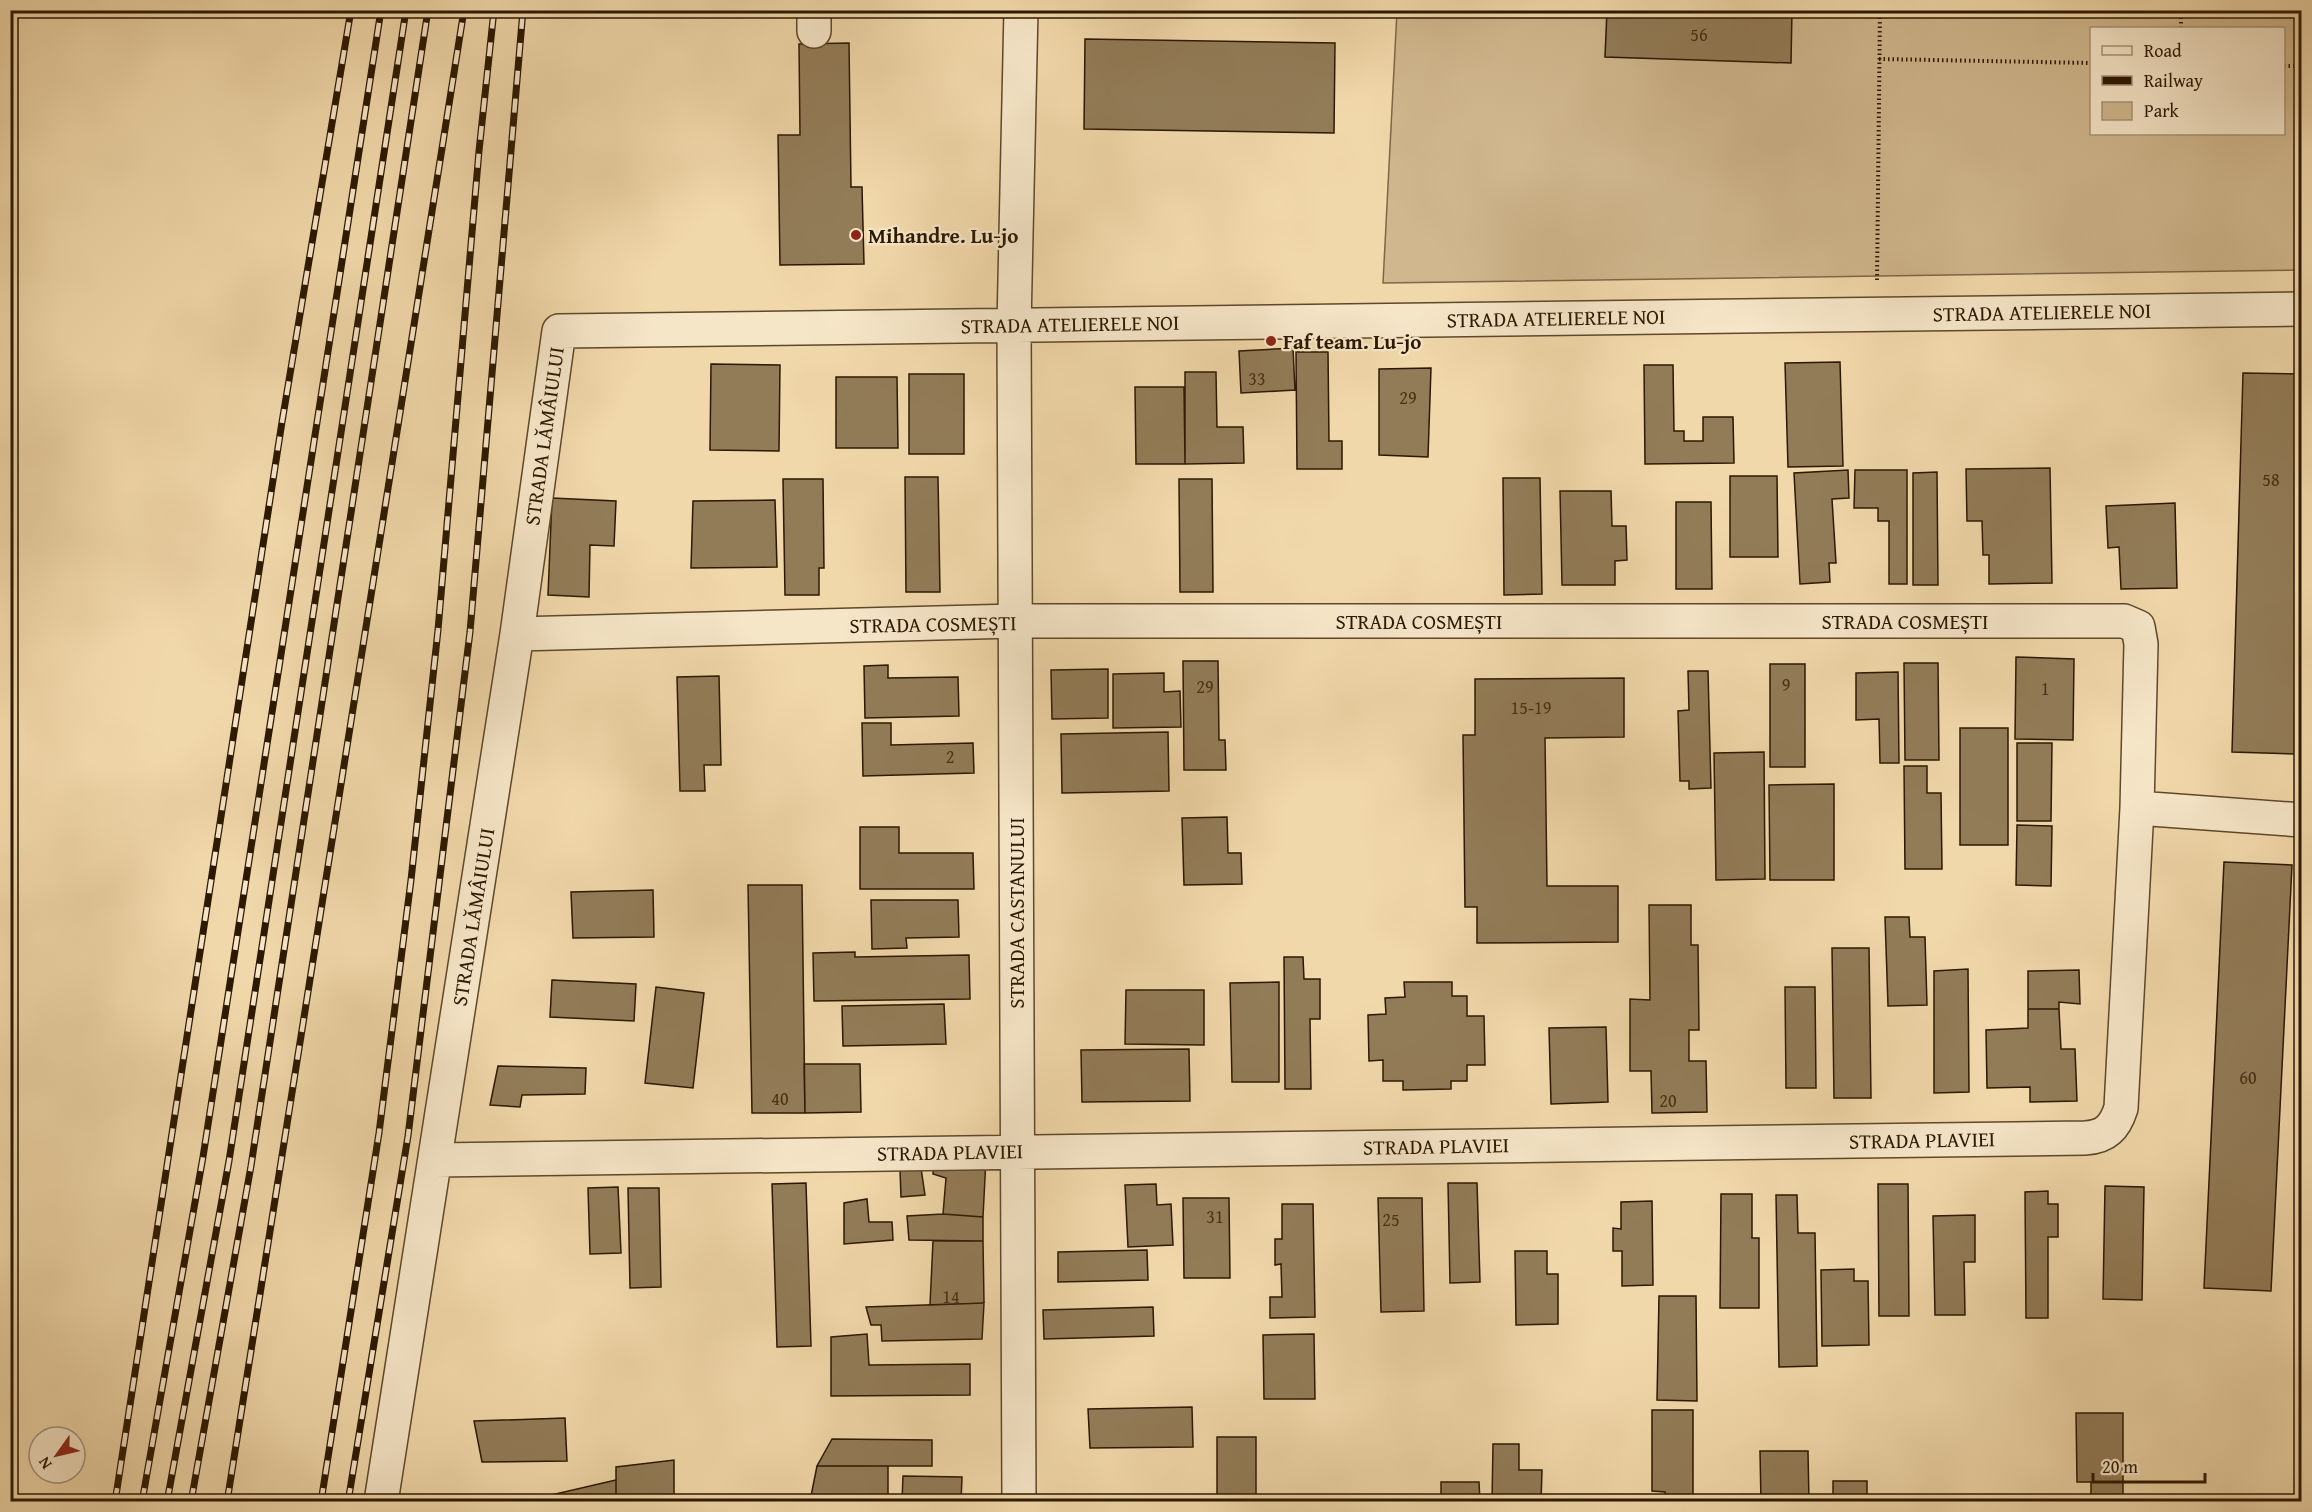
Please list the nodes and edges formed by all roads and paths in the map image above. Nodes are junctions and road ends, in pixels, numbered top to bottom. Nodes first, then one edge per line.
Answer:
1 (1021, 10) edge
2 (1880, 10) edge
3 (2181, 10) edge
4 (2181, 27) edge
5 (1879, 59) junction
6 (2090, 63) edge
7 (2285, 66) edge
8 (2301, 66) edge
9 (2301, 309) edge
10 (1876, 314) junction
11 (1014, 325) junction
12 (559, 331) joint
13 (1015, 621) junction
14 (517, 634) junction
15 (2137, 808) junction
16 (2301, 820) edge
17 (1017, 1151) junction
18 (435, 1160) junction
19 (381, 1502) edge
20 (1018, 1502) edge

1 - 11 street, STRADA CASTANULUI
2 - 5 path
3 - 4 path
5 - 6 path
5 - 10 path
7 - 8 path
9 - 10 street, STRADA ATELIERELE NOI
10 - 11 street, STRADA ATELIERELE NOI
11 - 12 street, STRADA ATELIERELE NOI
11 - 13 street, STRADA CASTANULUI
12 - 14 street, STRADA LĂMÂIULUI
13 - 14 street, STRADA COSMEȘTI
13 - 15 street, STRADA COSMEȘTI
13 - 17 street, STRADA CASTANULUI
14 - 18 street, STRADA LĂMÂIULUI
15 - 16 street
15 - 17 street, STRADA PLAVIEI
17 - 18 street, STRADA PLAVIEI
17 - 20 street, STRADA CASTANULUI
18 - 19 street, STRADA LĂMÂIULUI

